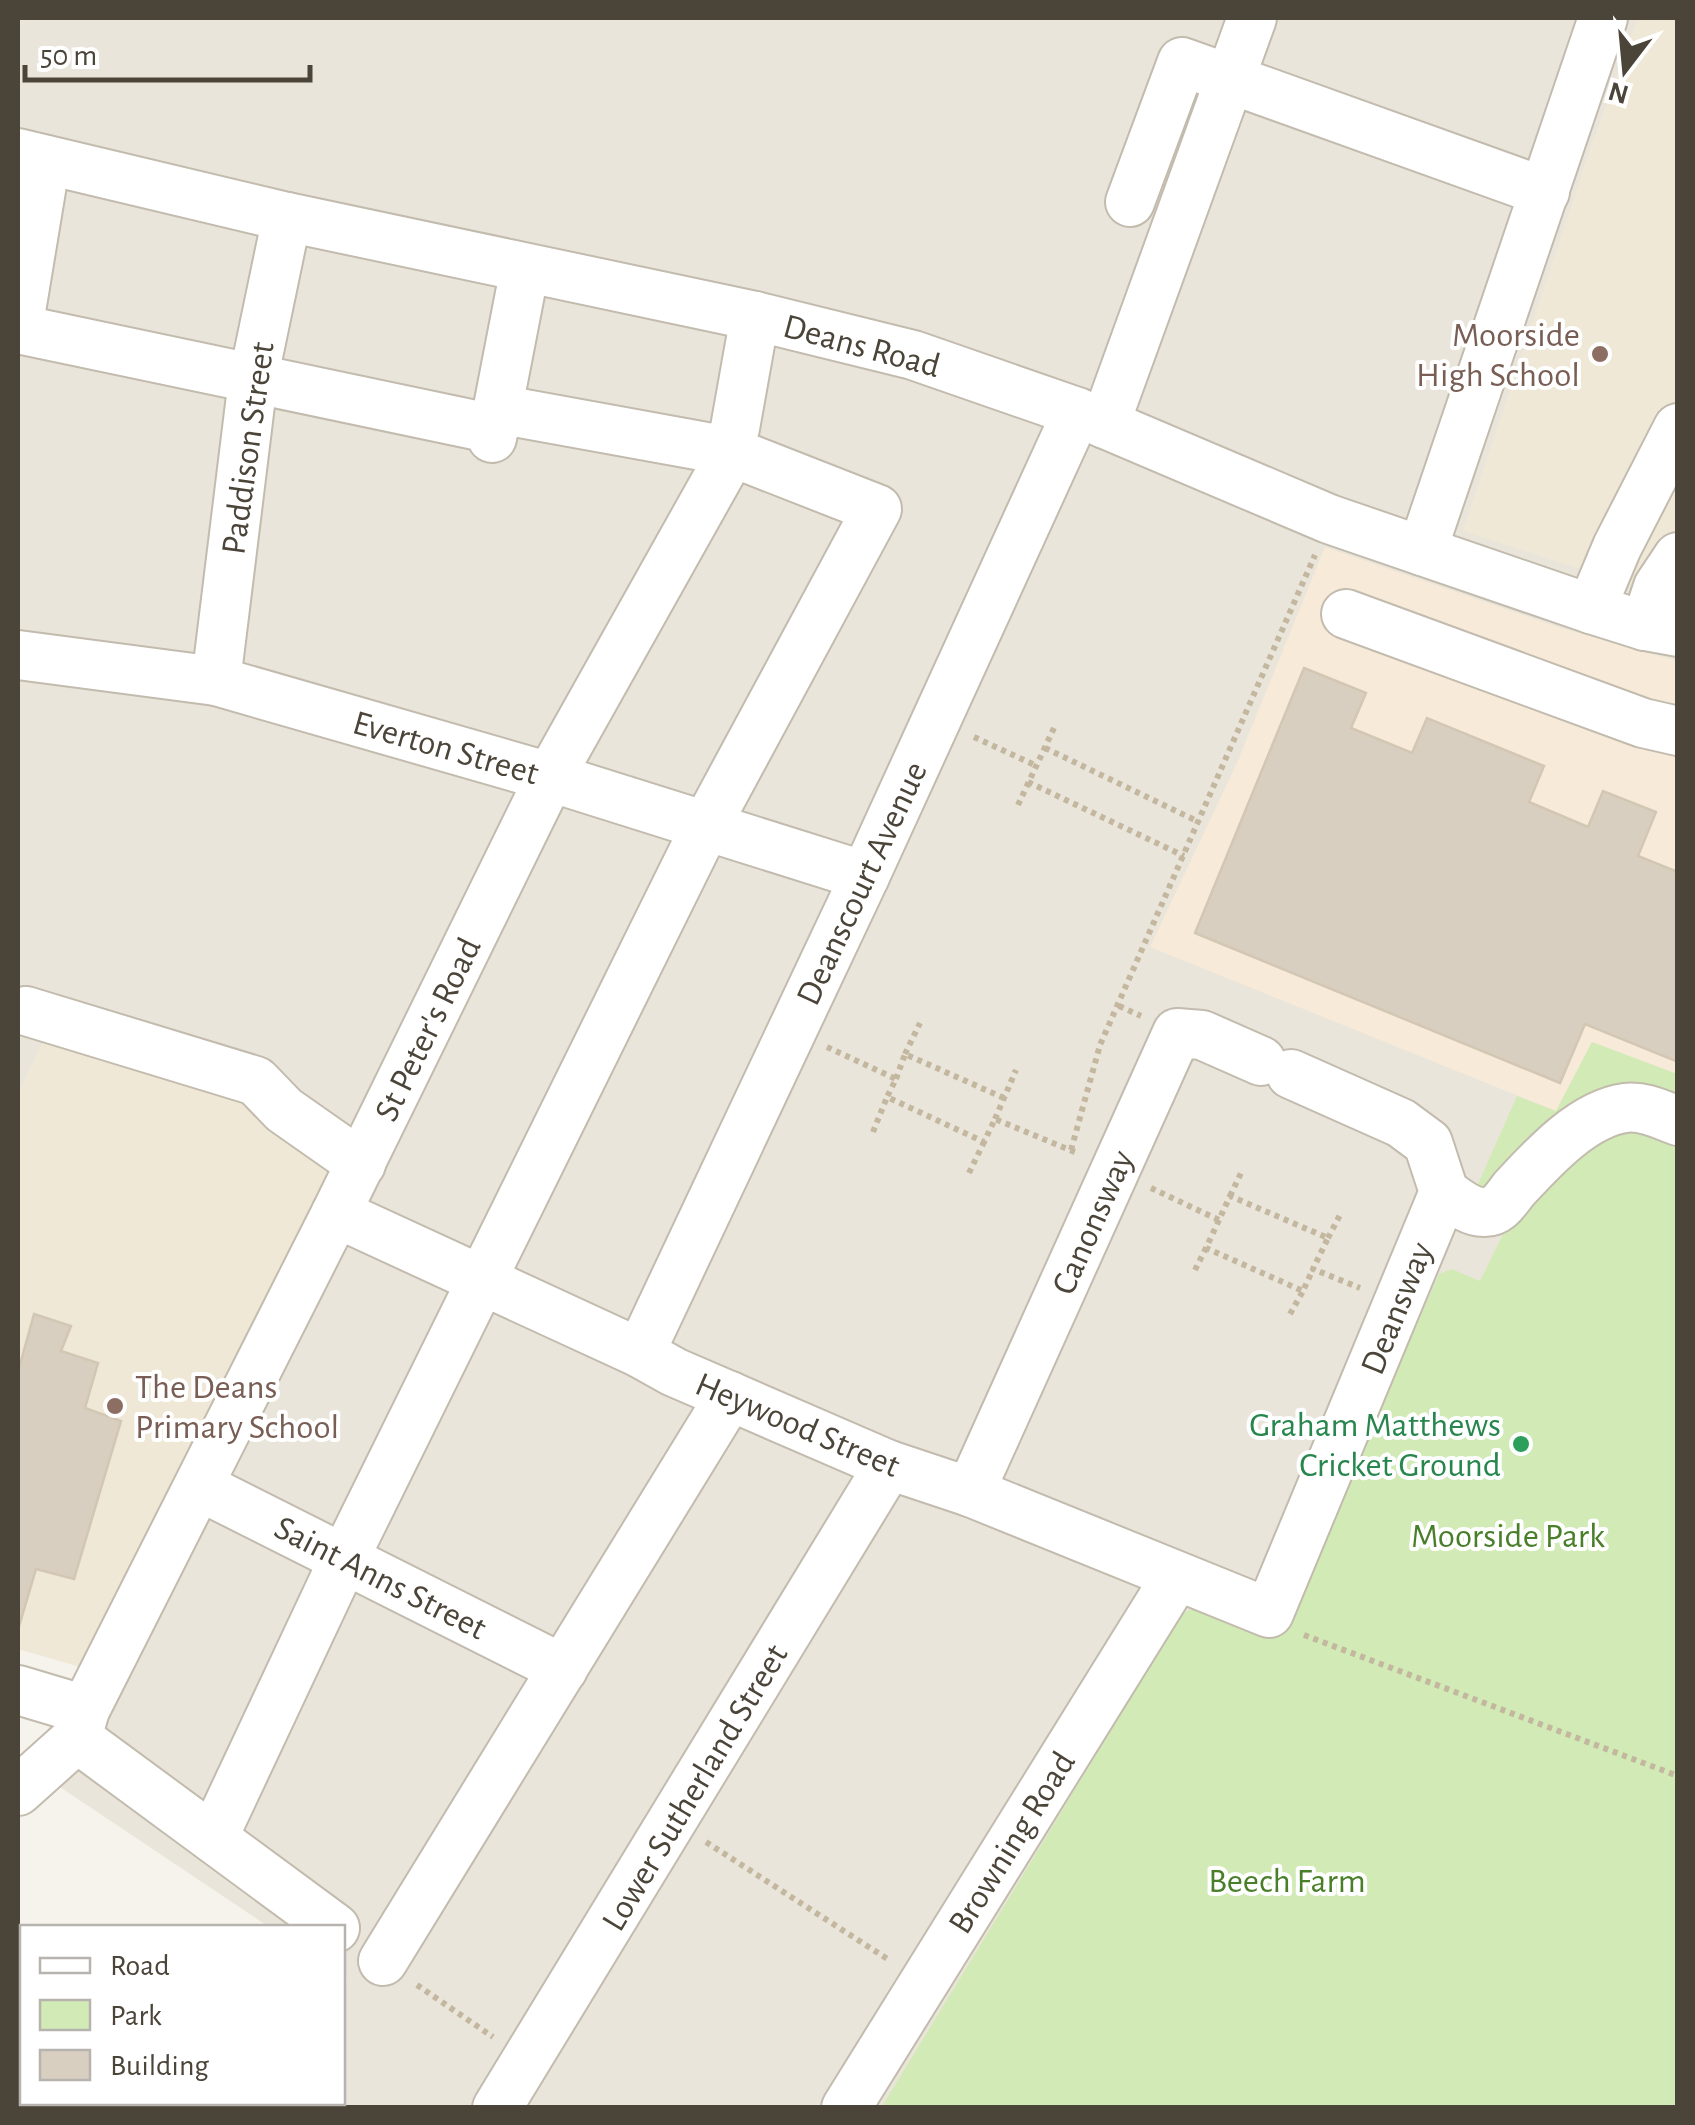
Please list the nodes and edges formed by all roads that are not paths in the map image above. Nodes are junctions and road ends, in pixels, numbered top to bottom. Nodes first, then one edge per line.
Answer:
1 (1252, 18) edge
2 (1604, 18) edge
3 (1230, 79) junction
4 (32, 156) edge
5 (1192, 184) junction
6 (1546, 192) junction
7 (287, 217) junction
8 (526, 268) junction
9 (755, 316) junction
10 (18, 329) edge
11 (253, 380) junction
12 (1091, 418) junction
13 (495, 425) junction
14 (1678, 428) edge
15 (729, 451) junction
16 (1422, 551) junction
17 (1678, 556) edge
18 (1592, 609) junction
19 (1346, 614) dead end
20 (1661, 629) edge
21 (18, 655) edge
22 (216, 682) junction
23 (1678, 730) edge
24 (550, 777) junction
25 (706, 826) junction
26 (865, 876) junction
27 (26, 1011) dead end
28 (1678, 1121) edge
29 (361, 1164) junction
30 (1444, 1192) junction
31 (336, 1213) junction
32 (480, 1279) junction
33 (657, 1362) junction
34 (730, 1396) junction
35 (889, 1465) junction
36 (199, 1486) junction
37 (970, 1492) junction
38 (344, 1559) junction
39 (1176, 1576) junction
40 (1269, 1613) joint
41 (564, 1669) junction
42 (18, 1690) edge
43 (81, 1724) junction
44 (18, 1791) edge
45 (213, 1838) junction
46 (332, 1925) edge
47 (352, 1940) edge
48 (497, 2108) edge
49 (846, 2108) edge

1 - 3 street, Deanscourt Avenue
2 - 6 street
3 - 5 street, Deanscourt Avenue
3 - 5 street
3 - 6 street
4 - 7 street, Deans Road
4 - 10 street
5 - 12 street, Deanscourt Avenue
6 - 16 street
7 - 8 street, Deans Road
7 - 11 street, Paddison Street
8 - 9 street, Deans Road
8 - 13 street
9 - 12 street, Deans Road
9 - 15 street, St Peter's Road
10 - 11 street
11 - 13 street
11 - 22 street, Paddison Street
12 - 16 street, Deans Road
12 - 26 street, Deanscourt Avenue
13 - 15 street
14 - 18 street
15 - 24 street, St Peter's Road
15 - 25 street
16 - 18 street, Deans Road
17 - 20 street
18 - 20 street, Deans Road
19 - 23 street
21 - 22 street, Everton Street
22 - 24 street, Everton Street
24 - 25 street, Everton Street
24 - 29 street, St Peter's Road
25 - 26 street, Everton Street
25 - 32 street
26 - 33 street, Deanscourt Avenue
27 - 29 street
28 - 30 street
29 - 31 street, St Peter's Road
30 - 37 street, Canonsway
30 - 40 street, Deansway
31 - 32 street, Heywood Street
31 - 36 street, St Peter's Road
32 - 33 street, Heywood Street
32 - 38 street
33 - 34 street, Heywood Street
34 - 35 street, Heywood Street
34 - 41 street
35 - 37 street, Heywood Street
35 - 48 street, Lower Sutherland Street
36 - 38 street, Saint Anns Street
36 - 43 street, St Peter's Road
37 - 39 street, Heywood Street
38 - 41 street, Saint Anns Street
38 - 45 street
39 - 40 street, Heywood Street
39 - 49 street, Browning Road
41 - 47 street
42 - 43 street
43 - 44 street
43 - 45 street
45 - 46 street

